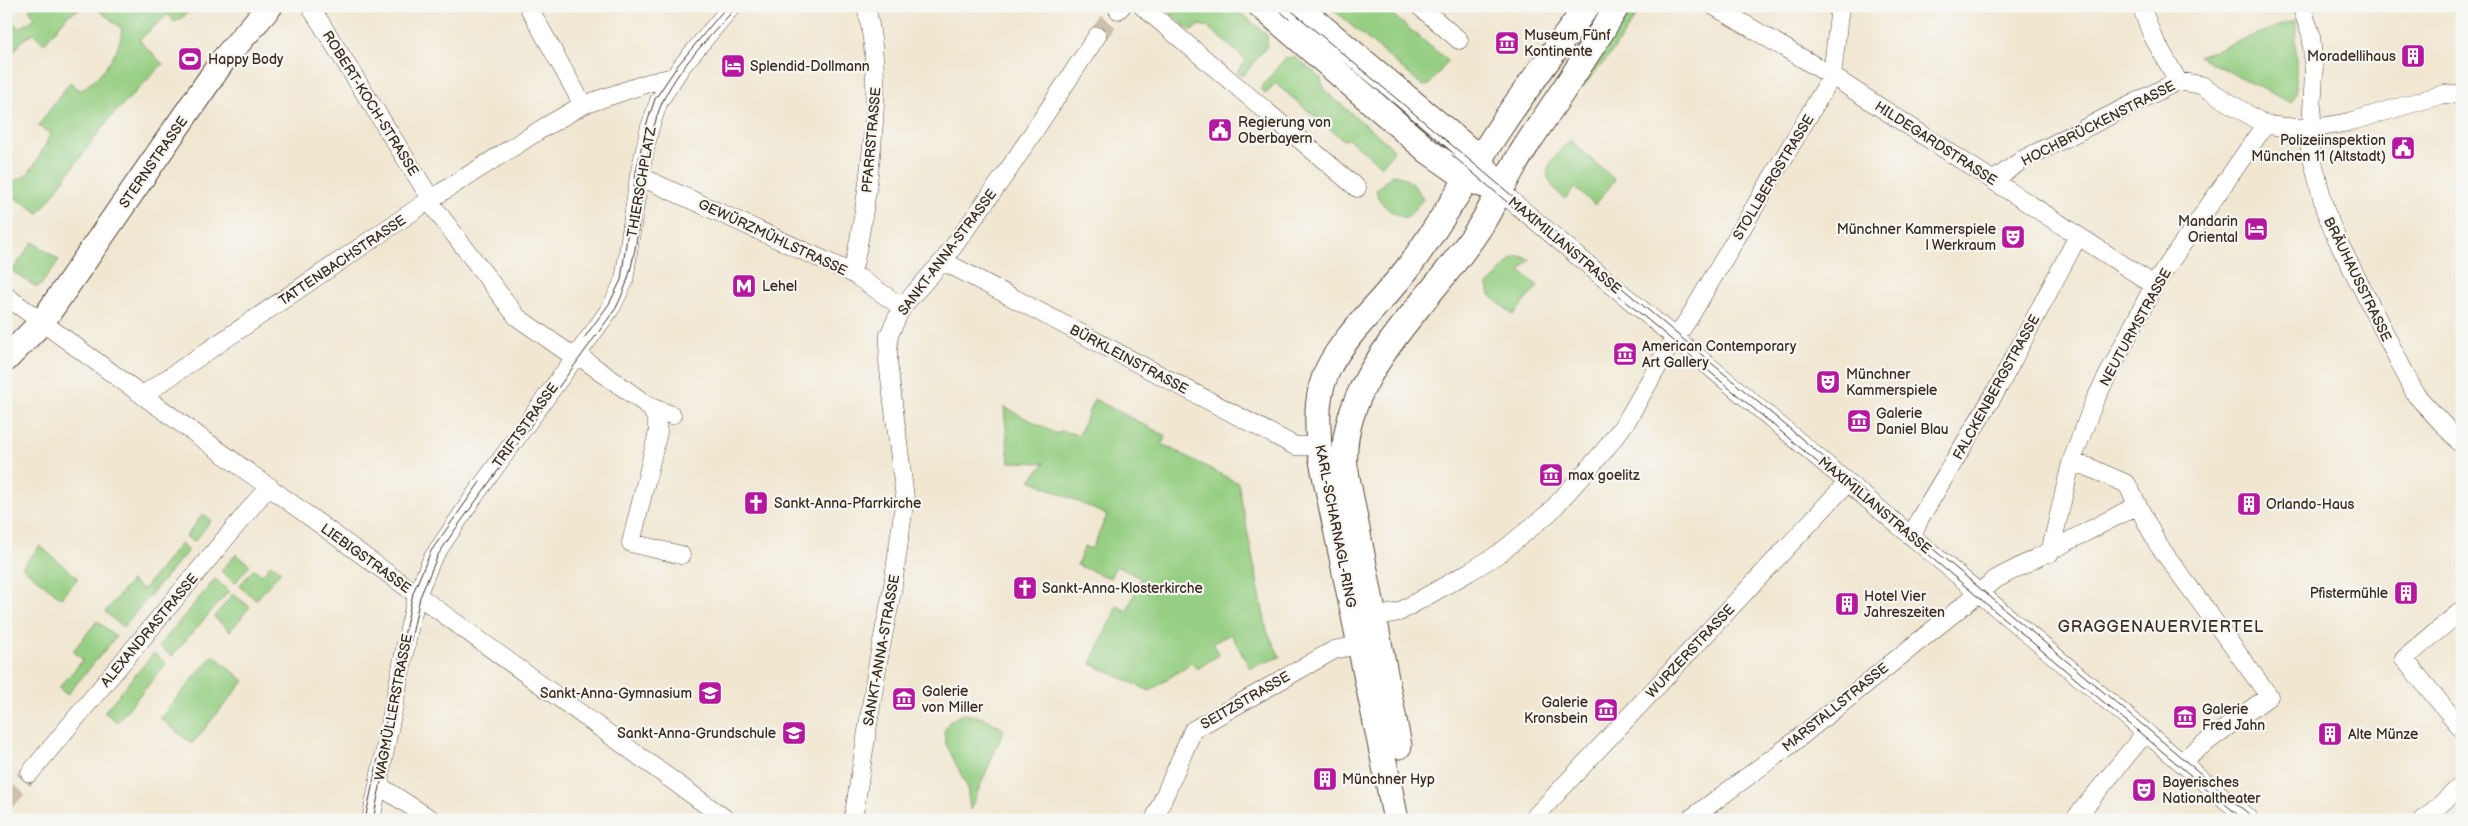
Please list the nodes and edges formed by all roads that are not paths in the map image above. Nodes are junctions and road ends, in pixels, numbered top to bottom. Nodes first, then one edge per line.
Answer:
1 (270, 6) edge
2 (310, 6) edge
3 (528, 6) edge
4 (732, 6) edge
5 (866, 6) edge
6 (1142, 6) edge
7 (1261, 6) edge
8 (1297, 6) edge
9 (1419, 6) edge
10 (1587, 6) edge
11 (1617, 6) edge
12 (1714, 6) edge
13 (1840, 6) edge
14 (2141, 6) edge
15 (2301, 6) edge
16 (1571, 29) junction
17 (1097, 36) tunnel mouth
18 (1459, 40) dead end
19 (1589, 53) junction
20 (1832, 76) junction
21 (674, 77) junction
22 (2178, 81) junction
23 (2462, 95) edge
24 (583, 105) junction
25 (2266, 126) junction
26 (2310, 129) junction
27 (1474, 169) junction
28 (639, 176) junction
29 (1994, 180) junction
30 (1357, 188) dead end
31 (1500, 191) junction
32 (430, 200) junction
33 (2078, 236) junction
34 (628, 254) joint
35 (943, 261) junction
36 (852, 273) junction
37 (2154, 285) junction
38 (6, 296) edge
39 (902, 307) junction
40 (42, 322) junction
41 (1675, 338) junction
42 (575, 356) junction
43 (6, 359) edge
44 (1320, 390) junction
45 (143, 395) junction
46 (1357, 398) junction
47 (650, 407) junction
48 (672, 415) dead end
49 (2462, 445) edge
50 (1319, 446) junction
51 (2071, 464) junction
52 (1848, 482) junction
53 (269, 486) junction
54 (2136, 506) junction
55 (1912, 536) junction
56 (2050, 553) junction
57 (681, 555) dead end
58 (1980, 592) junction
59 (417, 595) junction
60 (2462, 610) edge
61 (1373, 617) junction
62 (1359, 645) junction
63 (2462, 729) edge
64 (2146, 732) junction
65 (2181, 761) junction
66 (30, 773) tunnel mouth
67 (378, 785) junction
68 (2462, 785) edge
69 (371, 820) edge
70 (432, 820) edge
71 (727, 820) edge
72 (853, 820) edge
73 (1154, 820) edge
74 (1396, 820) edge
75 (1413, 820) edge
76 (1532, 820) edge
77 (1689, 820) edge
78 (2074, 820) edge
79 (2250, 820) edge
80 (2423, 820) edge

1 - 40 main road, STERNSTRASSE
2 - 32 street, ROBERT-KOCH-STRASSE
3 - 24 street
4 - 21 street, THIERSCHPLATZ
5 - 36 street, PFARRSTRASSE
6 - 30 street
7 - 27 main road, MAXIMILIANSTRASSE
8 - 27 main road, MAXIMILIANSTRASSE
9 - 18 street
10 - 16 main road, KARL-SCHARNAGL-RING
11 - 19 main road, KARL-SCHARNAGL-RING
12 - 20 street, HILDEGARDSTRASSE
13 - 20 street, STOLLBERGSTRASSE
14 - 22 street
15 - 26 street, BRÄUHAUSSTRASSE
16 - 19 main road
16 - 27 main road, KARL-SCHARNAGL-RING
17 - 35 street, SANKT-ANNA-STRASSE
19 - 31 main road, KARL-SCHARNAGL-RING
20 - 29 street, HILDEGARDSTRASSE
20 - 41 street, STOLLBERGSTRASSE
21 - 24 street
21 - 28 street, THIERSCHPLATZ
22 - 25 street, HOCHBRÜCKENSTRASSE
22 - 29 street, HOCHBRÜCKENSTRASSE
23 - 26 street, HOCHBRÜCKENSTRASSE
24 - 32 street, TATTENBACHSTRASSE
25 - 26 street, HOCHBRÜCKENSTRASSE
25 - 37 street, NEUTURMSTRASSE
26 - 49 street, BRÄUHAUSSTRASSE
27 - 31 main road, MAXIMILIANSTRASSE
27 - 44 main road, KARL-SCHARNAGL-RING
28 - 34 street, THIERSCHPLATZ
28 - 36 street, GEWÜRZMÜHLSTRASSE
29 - 33 street, HILDEGARDSTRASSE
31 - 41 street, MAXIMILIANSTRASSE
31 - 46 main road, KARL-SCHARNAGL-RING
32 - 42 street, ROBERT-KOCH-STRASSE
32 - 45 street, TATTENBACHSTRASSE
33 - 37 street, HILDEGARDSTRASSE
33 - 55 street, FALCKENBERGSTRASSE
34 - 42 street, TRIFTSTRASSE
35 - 39 street, SANKT-ANNA-STRASSE
35 - 50 street, BÜRKLEINSTRASSE
36 - 39 street, GEWÜRZMÜHLSTRASSE
37 - 51 street, NEUTURMSTRASSE
38 - 40 street, LIEBIGSTRASSE
39 - 72 street, SANKT-ANNA-STRASSE
40 - 43 main road, STERNSTRASSE
40 - 45 street, LIEBIGSTRASSE
41 - 52 street, MAXIMILIANSTRASSE
41 - 61 street, STOLLBERGSTRASSE
42 - 47 street, ROBERT-KOCH-STRASSE
42 - 59 street, TRIFTSTRASSE
44 - 46 main road
44 - 50 main road, KARL-SCHARNAGL-RING
45 - 53 street, LIEBIGSTRASSE
46 - 61 main road, KARL-SCHARNAGL-RING
47 - 48 street, ROBERT-KOCH-STRASSE
47 - 57 street
50 - 62 main road, KARL-SCHARNAGL-RING
51 - 54 street
51 - 56 street, NEUTURMSTRASSE
52 - 55 street, MAXIMILIANSTRASSE
52 - 76 street, WURZERSTRASSE
53 - 59 street, LIEBIGSTRASSE
53 - 66 street, ALEXANDRASTRASSE
54 - 56 street, MARSTALLSTRASSE
54 - 65 street
55 - 58 street, MAXIMILIANSTRASSE
56 - 58 street, MARSTALLSTRASSE
58 - 64 street, MAXIMILIANSTRASSE
58 - 77 street, MARSTALLSTRASSE
59 - 67 street, WAGMÜLLERSTRASSE
59 - 71 street, LIEBIGSTRASSE
60 - 63 street
61 - 75 main road, KARL-SCHARNAGL-RING
62 - 73 street, SEITZSTRASSE
62 - 74 main road, KARL-SCHARNAGL-RING
64 - 65 street, MAXIMILIANSTRASSE
64 - 78 street
65 - 79 street, MAXIMILIANSTRASSE
67 - 69 street, WAGMÜLLERSTRASSE
67 - 70 street
68 - 80 street

